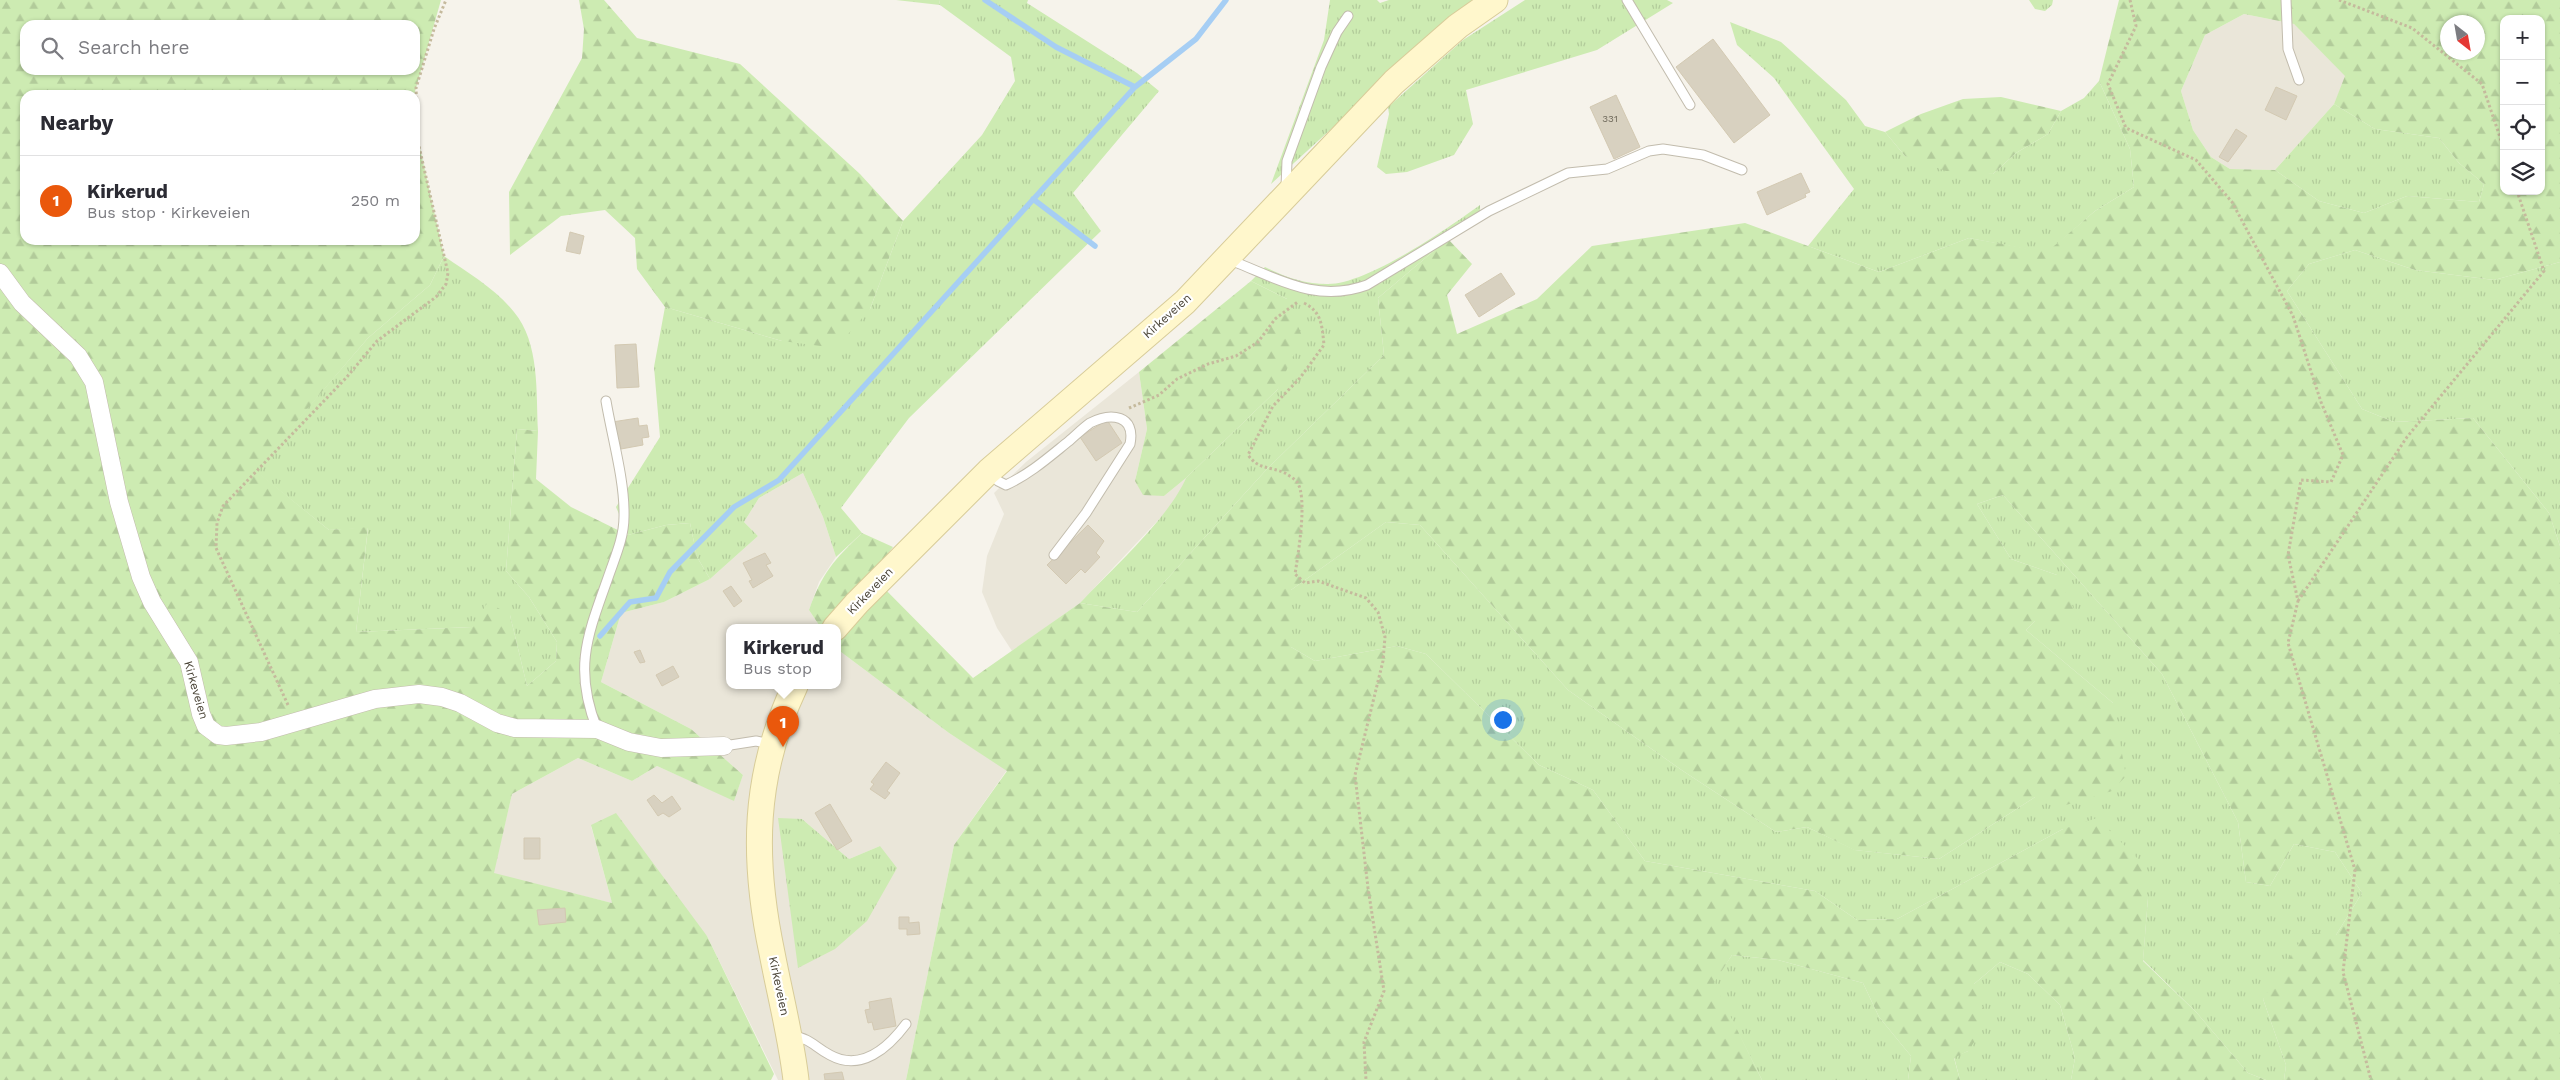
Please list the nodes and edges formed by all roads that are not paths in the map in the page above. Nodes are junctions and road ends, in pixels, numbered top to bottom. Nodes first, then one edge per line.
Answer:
1 (1495, 0) edge
2 (1627, 0) edge
3 (2286, 0) edge
4 (1348, 16) dead end
5 (2298, 80) dead end
6 (1690, 105) dead end
7 (1742, 170) dead end
8 (1286, 197) junction
9 (1230, 256) junction
10 (0, 273) edge
11 (606, 401) dead end
12 (989, 471) junction
13 (1054, 555) dead end
14 (839, 624) edge
15 (794, 689) edge
16 (597, 729) junction
17 (772, 744) junction
18 (724, 746) joint
19 (906, 1024) dead end
20 (789, 1036) junction
21 (796, 1080) edge

1 - 8 main road, Kirkeveien
2 - 6 lane
3 - 5 lane
4 - 8 lane
7 - 9 lane
8 - 9 main road, Kirkeveien
9 - 12 main road, Kirkeveien
10 - 16 street, Kirkeveien
11 - 16 lane
12 - 13 lane
12 - 14 main road, Kirkeveien
15 - 17 main road, Kirkeveien
16 - 18 street, Kirkeveien
17 - 18 lane, Kirkeveien
17 - 20 main road, Kirkeveien
19 - 20 lane
20 - 21 main road, Kirkeveien

